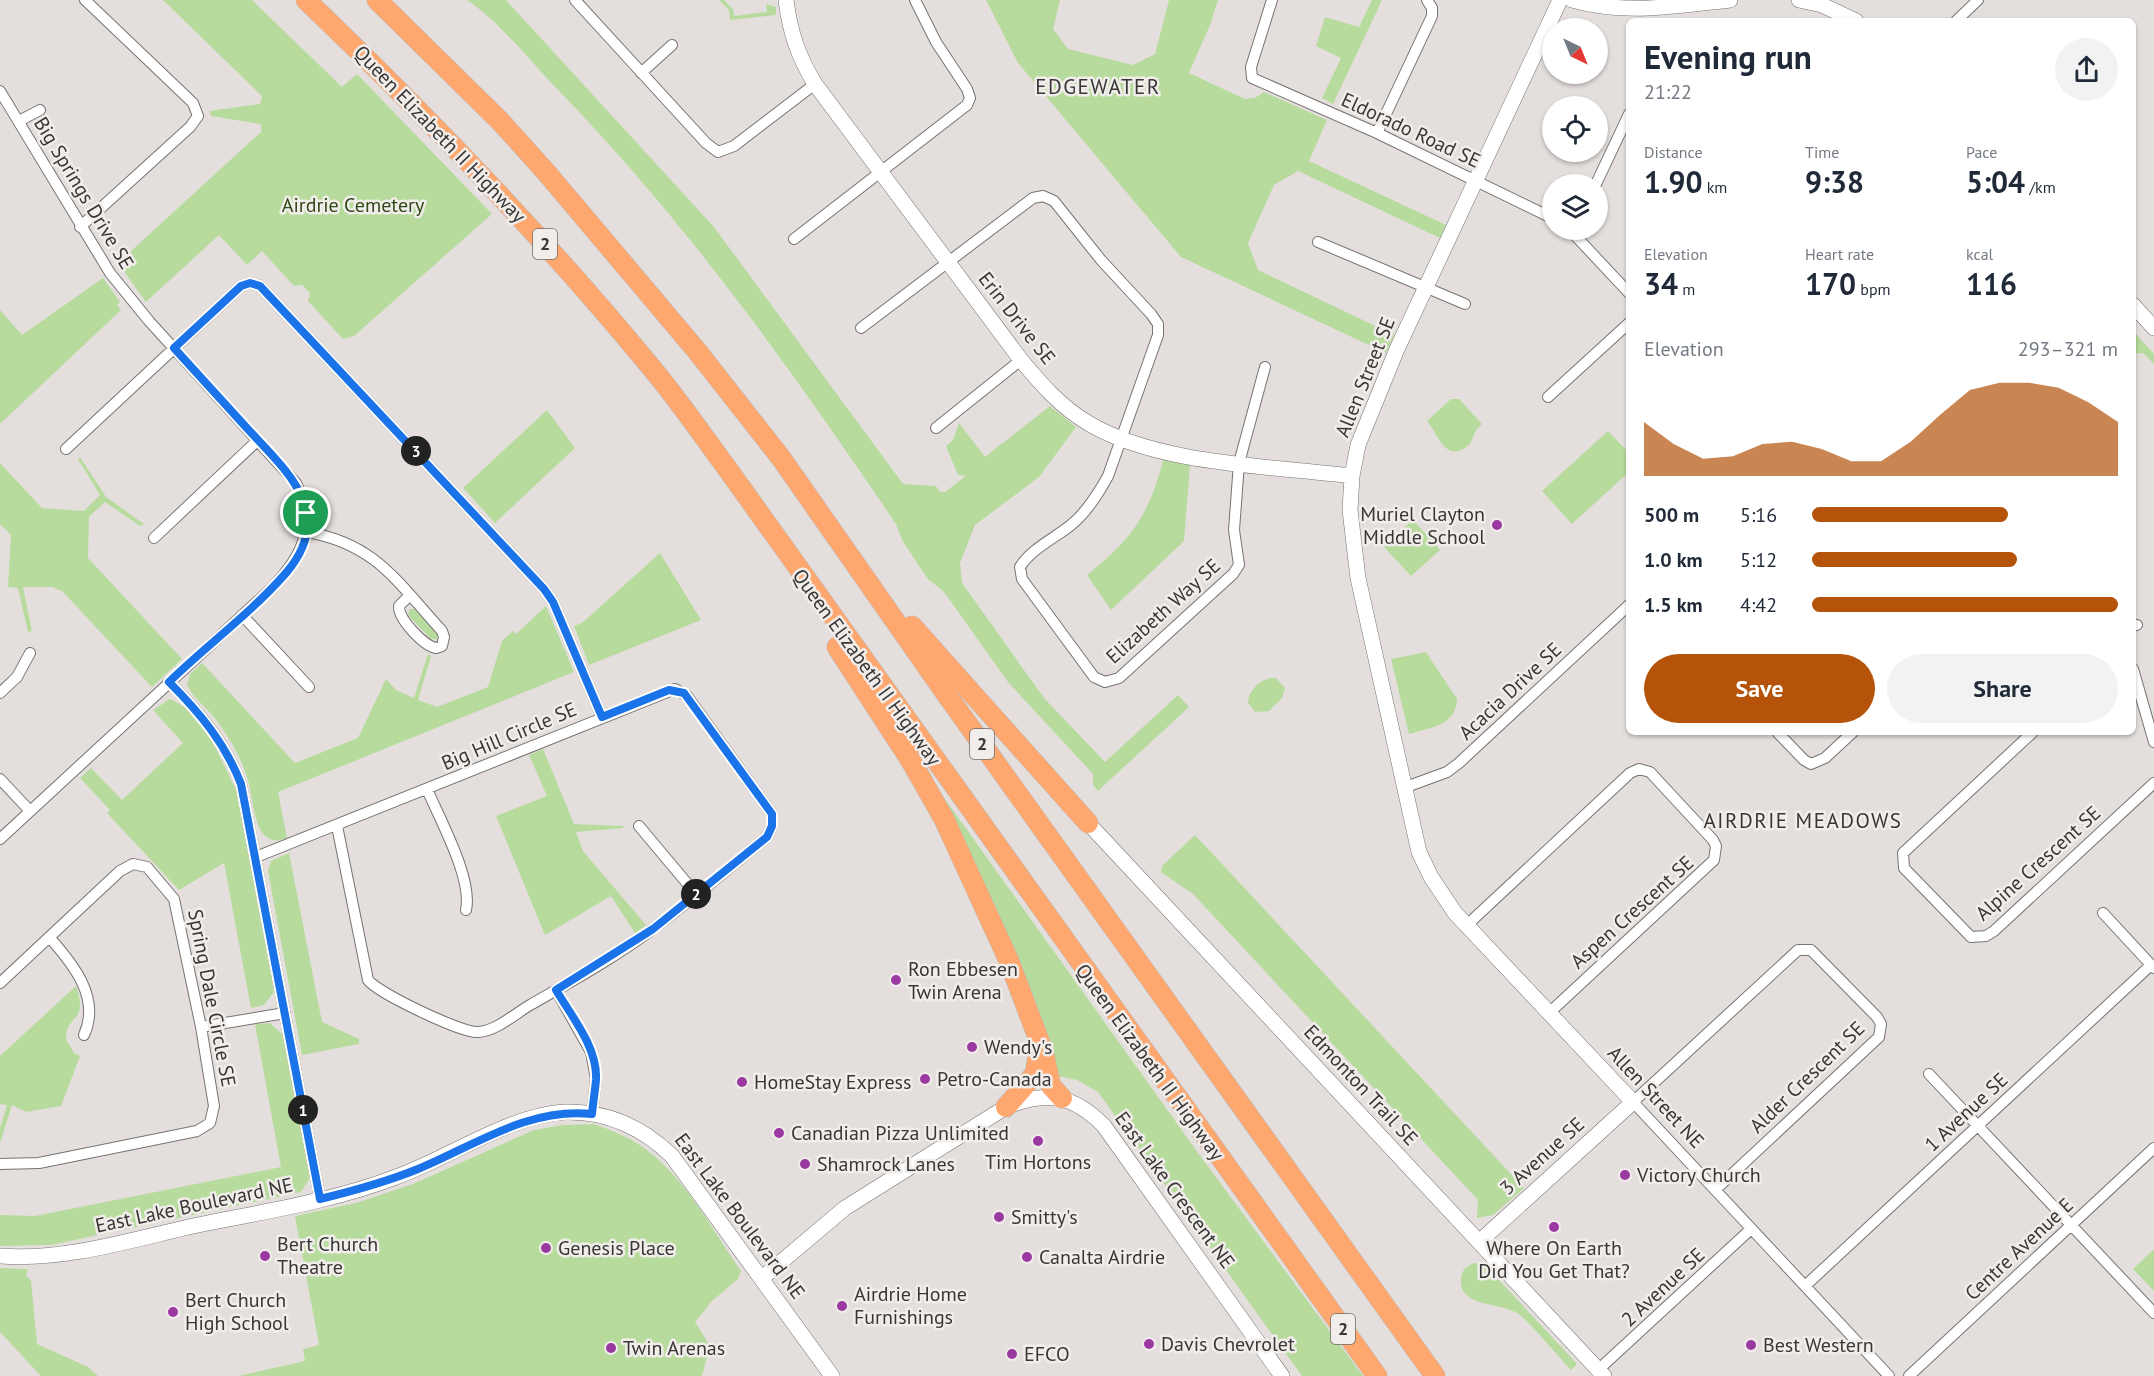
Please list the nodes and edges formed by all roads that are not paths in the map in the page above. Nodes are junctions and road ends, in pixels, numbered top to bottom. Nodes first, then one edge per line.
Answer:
1 (85, 0) edge
2 (306, 0) edge
3 (377, 0) edge
4 (575, 0) edge
5 (786, 0) edge
6 (915, 0) edge
7 (1272, 0) edge
8 (1427, 0) edge
9 (1560, 0) edge
10 (1572, 0) edge
11 (1731, 0) edge
12 (1799, 0) edge
13 (1978, 0) edge
14 (1850, 18) edge
15 (1959, 18) edge
16 (672, 45) dead end
17 (641, 73) junction
18 (815, 84) junction
19 (0, 91) edge
20 (40, 110) dead end
21 (1626, 120) edge
22 (19, 121) junction
23 (1377, 133) junction
24 (881, 172) junction
25 (1601, 174) edge
26 (1476, 180) junction
27 (1542, 213) edge
28 (80, 227) junction
29 (794, 239) dead end
30 (1581, 240) edge
31 (1318, 242) dead end
32 (948, 262) junction
33 (1425, 289) junction
34 (1626, 290) edge
35 (1466, 304) dead end
36 (2136, 308) edge
37 (1626, 326) edge
38 (861, 328) dead end
39 (2154, 328) edge
40 (174, 348) junction
41 (1021, 360) junction
42 (1265, 367) dead end
43 (1548, 397) dead end
44 (936, 428) dead end
45 (1122, 439) junction
46 (258, 440) junction
47 (66, 449) dead end
48 (1239, 463) junction
49 (1352, 476) junction
50 (307, 532) junction
51 (154, 538) dead end
52 (857, 564) junction
53 (794, 565) junction
54 (409, 596) junction
55 (1626, 608) edge
56 (242, 615) junction
57 (30, 653) dead end
58 (2136, 679) edge
59 (169, 682) junction
60 (309, 687) dead end
61 (0, 693) edge
62 (602, 717) junction
63 (1780, 735) edge
64 (1850, 735) edge
65 (2030, 735) edge
66 (2154, 742) edge
67 (0, 778) edge
68 (2154, 783) edge
69 (1406, 787) junction
70 (427, 789) junction
71 (30, 811) junction
72 (1088, 823) joint
73 (337, 826) junction
74 (639, 826) dead end
75 (0, 839) edge
76 (256, 857) junction
77 (696, 894) junction
78 (466, 910) dead end
79 (2103, 913) dead end
80 (1467, 925) junction
81 (50, 938) junction
82 (2152, 967) edge
83 (0, 983) edge
84 (556, 990) junction
85 (285, 1012) junction
86 (1549, 1012) junction
87 (201, 1027) junction
88 (1035, 1027) junction
89 (84, 1035) dead end
90 (1929, 1074) dead end
91 (1062, 1098) junction
92 (1633, 1102) junction
93 (1006, 1107) junction
94 (592, 1114) junction
95 (1977, 1126) junction
96 (2154, 1148) edge
97 (0, 1164) edge
98 (1715, 1190) junction
99 (320, 1199) junction
100 (2071, 1226) junction
101 (1751, 1229) junction
102 (1479, 1242) junction
103 (0, 1256) edge
104 (762, 1278) junction
105 (1805, 1286) junction
106 (2154, 1313) edge
107 (1601, 1373) edge
108 (832, 1376) edge
109 (1282, 1376) edge
110 (1377, 1376) edge
111 (1435, 1376) edge
112 (1889, 1376) edge
113 (1910, 1376) edge

1 - 28 street
2 - 53 highway, Queen Elizabeth II Highway / 2
3 - 52 highway, 2
4 - 17 street
5 - 18 street, Erin Drive SE
6 - 24 street
7 - 23 street, Eldorado Road SE
8 - 23 street
9 - 26 street, Allen Street SE
10 - 11 street
12 - 14 street
13 - 15 street
16 - 17 street
17 - 18 street
18 - 24 street, Erin Drive SE
19 - 22 street, Big Springs Drive SE
20 - 22 street
21 - 25 street
22 - 28 street, Big Springs Drive SE
23 - 26 street, Eldorado Road SE
24 - 29 street
24 - 32 street, Erin Drive SE
26 - 27 street, Eldorado Road SE
26 - 33 street, Allen Street SE
28 - 40 street, Big Springs Drive SE
30 - 34 street
31 - 33 street
32 - 38 street
32 - 41 street, Erin Drive SE
32 - 45 street
33 - 35 street
33 - 49 street, Allen Street SE
36 - 39 street
37 - 43 street
40 - 46 street, Big Springs Drive SE
40 - 47 street
40 - 62 street
41 - 44 street
41 - 45 street, Erin Drive SE
42 - 48 street
45 - 48 street, Erin Drive SE
45 - 48 street, Elizabeth Way SE
46 - 50 street, Big Springs Drive SE
46 - 51 street
48 - 49 street, Erin Drive SE
49 - 69 street, Allen Street SE
50 - 54 street
50 - 56 street
52 - 72 highway
52 - 111 highway, 2
53 - 88 highway
53 - 110 highway, Queen Elizabeth II Highway / 2
54 - 54 street
55 - 69 street, Acacia Drive SE
56 - 59 street
56 - 60 street
57 - 61 street
58 - 66 street
59 - 71 street
59 - 76 street
62 - 70 street, Big Hill Circle SE
62 - 77 street, Big Hill Circle SE
63 - 64 street
65 - 68 street, Alpine Crescent SE
67 - 71 street
69 - 80 street, Allen Street SE
70 - 73 street, Big Hill Circle SE
70 - 78 street
71 - 75 street
72 - 102 street, Edmonton Trail SE
73 - 76 street, Big Hill Circle SE
73 - 84 street, Big Hill Circle SE
74 - 77 street
76 - 85 street
77 - 84 street, Big Hill Circle SE
79 - 82 street
80 - 86 street, Allen Street NE
80 - 86 street, Aspen Crescent SE
81 - 83 street, Spring Dale Circle SE
81 - 87 street, Spring Dale Circle SE
81 - 89 street
82 - 95 street, 1 Avenue SE
84 - 94 street
85 - 87 street
85 - 99 street
86 - 92 street, Allen Street NE
87 - 97 street, Spring Dale Circle SE
88 - 91 highway
88 - 93 highway
90 - 95 street
91 - 93 street, East Lake Crescent NE
91 - 109 street, East Lake Crescent NE
92 - 98 street, Allen Street NE
92 - 98 street, Alder Crescent SE
92 - 102 street, 3 Avenue SE
93 - 104 street, East Lake Crescent NE
94 - 99 street, East Lake Boulevard NE
94 - 104 street, East Lake Boulevard NE
95 - 100 street
95 - 105 street, 1 Avenue SE
96 - 100 street, Centre Avenue E
98 - 101 street, Allen Street NE
99 - 103 street, East Lake Boulevard NE
100 - 106 street
100 - 113 street, Centre Avenue E
101 - 105 street, Allen Street NE
101 - 107 street, 2 Avenue SE
102 - 107 street, Edmonton Trail SE
104 - 108 street, East Lake Boulevard NE
105 - 112 street, Allen Street NE

